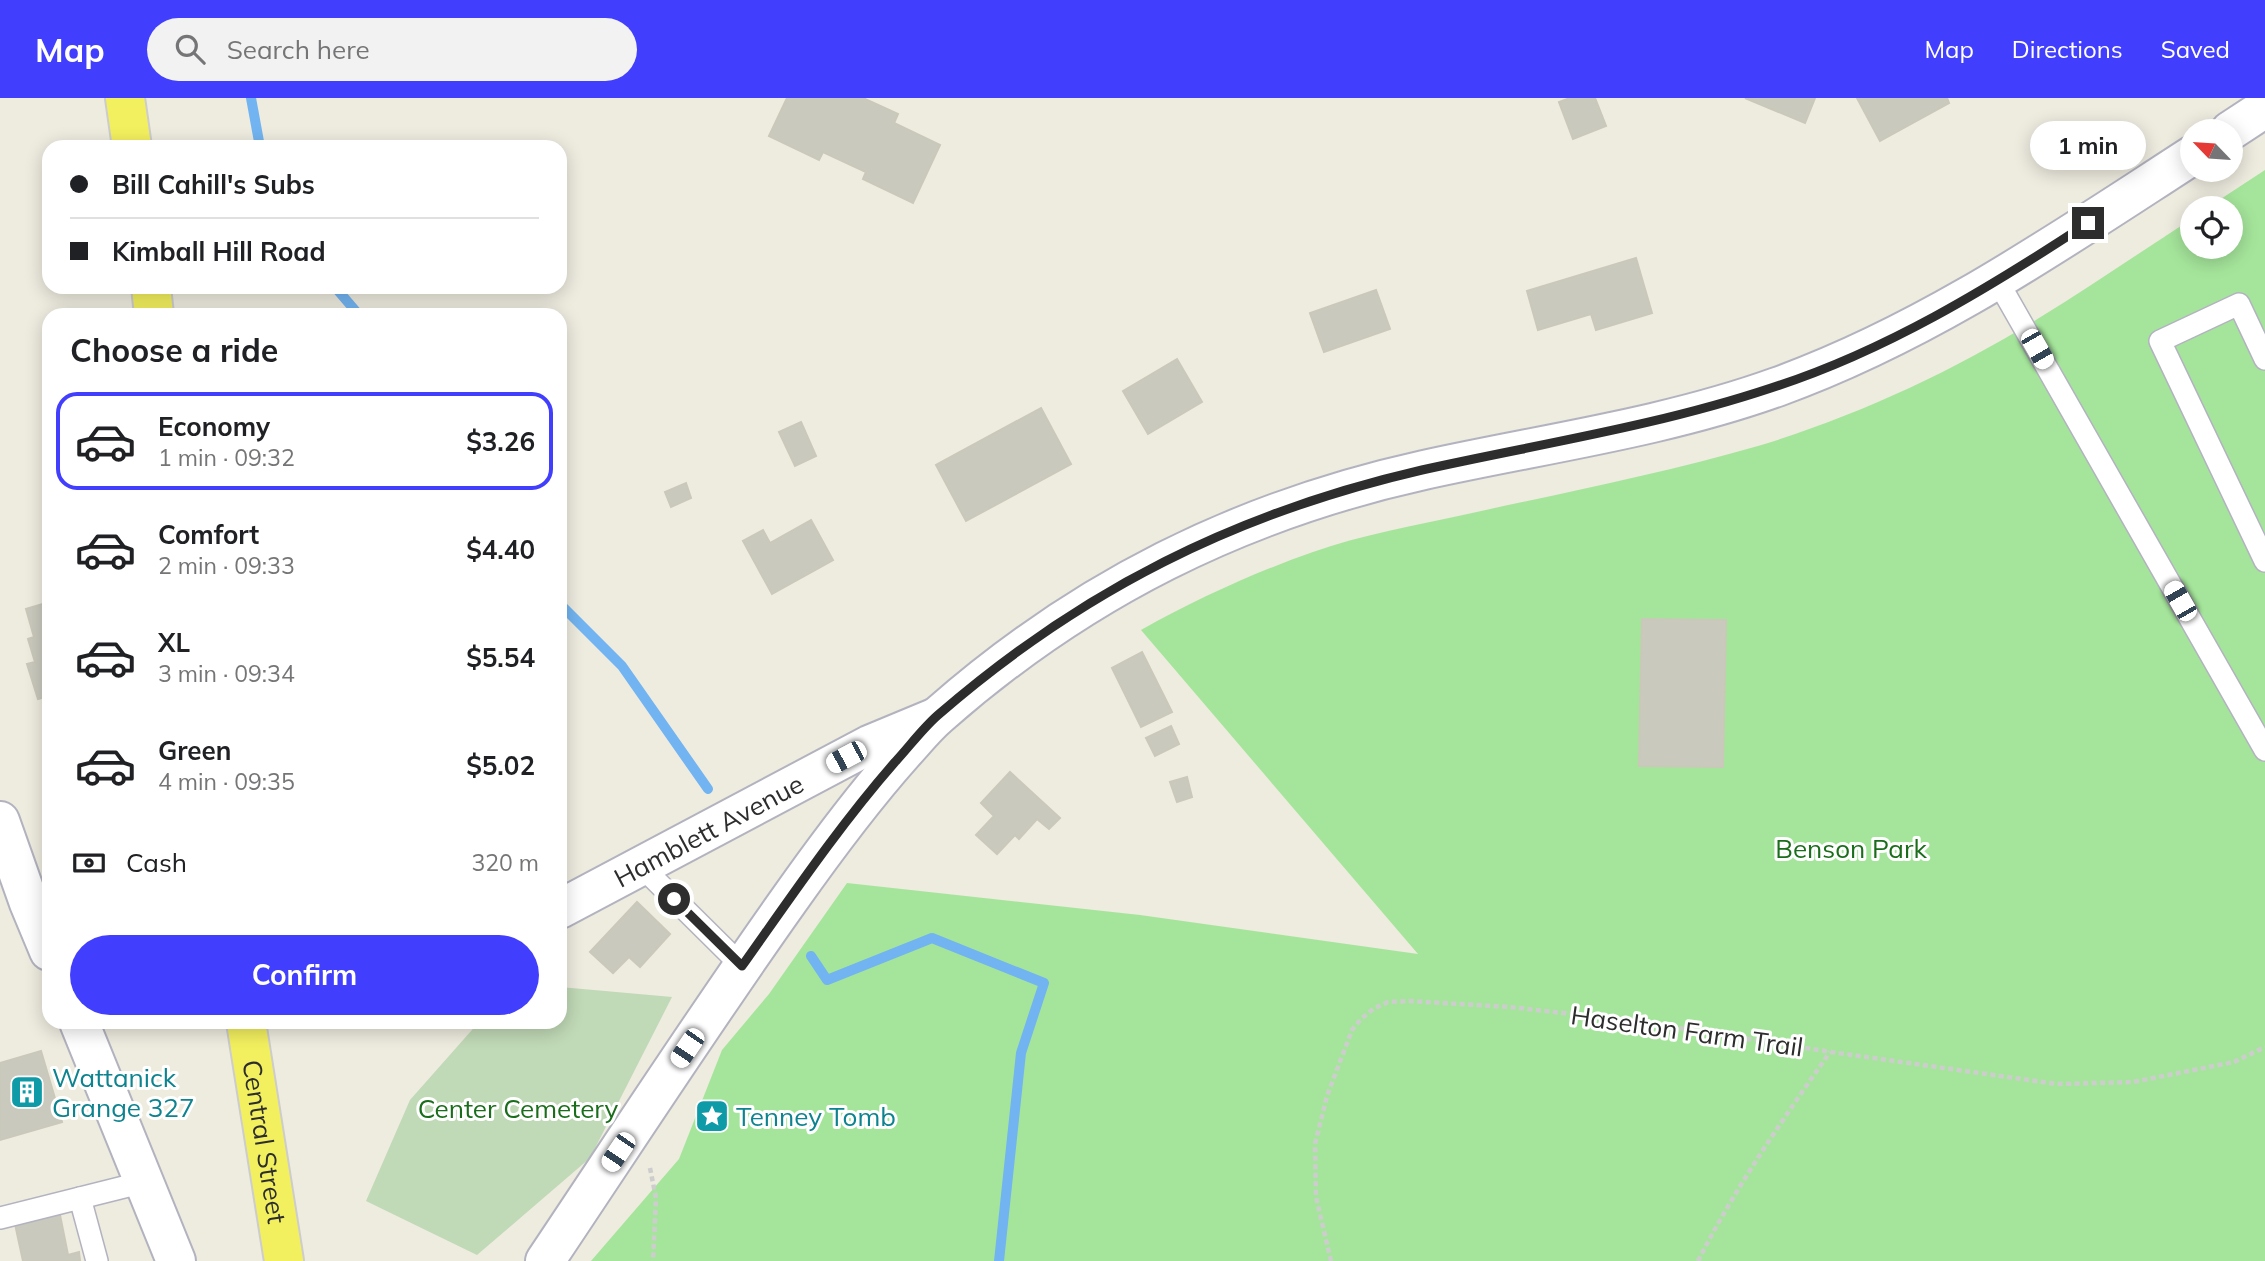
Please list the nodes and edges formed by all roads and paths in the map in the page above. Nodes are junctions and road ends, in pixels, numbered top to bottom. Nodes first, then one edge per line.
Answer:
1 (125, 98) edge
2 (2265, 108) edge
3 (2244, 122) edge
4 (131, 140) edge
5 (2180, 163) edge
6 (1997, 280) junction
7 (2265, 359) edge
8 (2265, 561) edge
9 (934, 718) junction
10 (2262, 739) edge
11 (0, 821) edge
12 (640, 865) junction
13 (12, 889) edge
14 (567, 905) edge
15 (42, 939) edge
16 (742, 966) junction
17 (82, 1029) edge
18 (247, 1029) edge
19 (2265, 1047) edge
20 (1830, 1052) junction
21 (632, 1130) junction
22 (144, 1182) junction
23 (80, 1198) junction
24 (0, 1218) edge
25 (97, 1261) edge
26 (176, 1261) edge
27 (284, 1261) edge
28 (545, 1261) edge
29 (653, 1261) edge
30 (1332, 1261) edge
31 (1698, 1261) edge

1 - 4 main road
2 - 3 street
5 - 6 street
6 - 9 street
6 - 10 lane
7 - 8 lane
9 - 12 street, Hamblett Avenue
9 - 16 street
11 - 13 street
12 - 14 street, Hamblett Avenue
12 - 16 lane
13 - 15 street
16 - 21 street
17 - 22 street
18 - 27 main road, Central Street
19 - 20 path, Haselton Farm Trail
20 - 30 path, Haselton Farm Trail
20 - 31 path
21 - 28 street
21 - 29 path
22 - 23 lane
22 - 26 street
23 - 24 lane
23 - 25 lane

